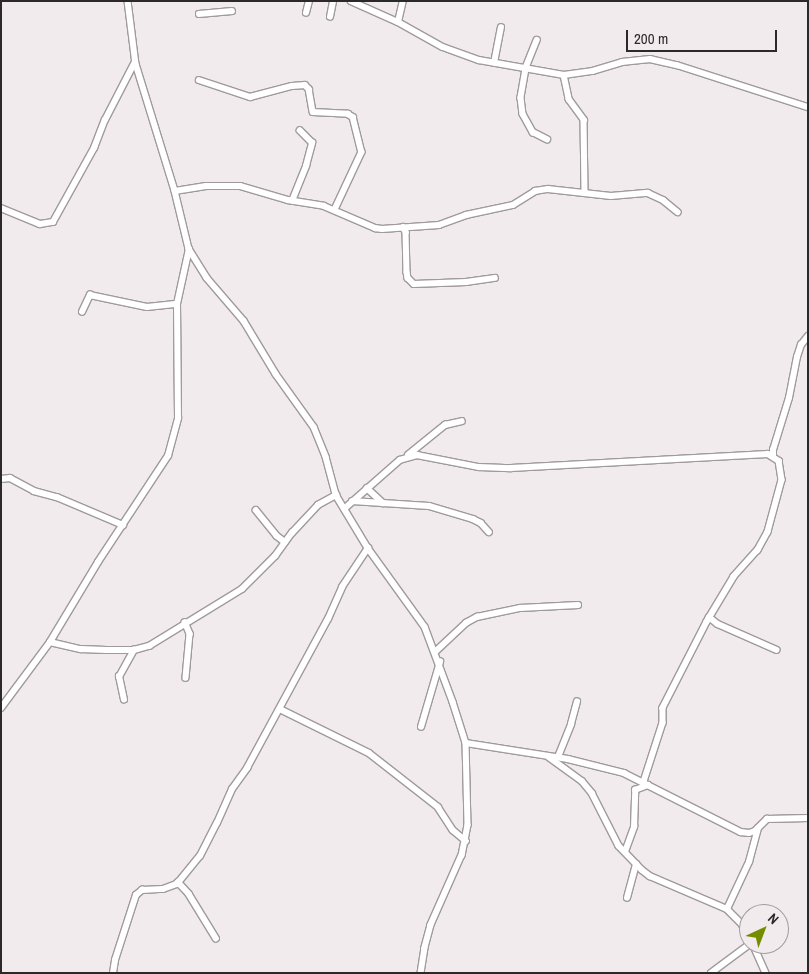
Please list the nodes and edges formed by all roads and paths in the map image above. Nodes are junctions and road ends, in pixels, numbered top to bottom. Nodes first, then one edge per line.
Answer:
1 (128, 1) edge
2 (309, 1) edge
3 (333, 1) edge
4 (351, 1) edge
5 (403, 1) edge
6 (232, 11) dead end
7 (306, 13) dead end
8 (199, 14) dead end
9 (330, 18) dead end
10 (398, 22) junction
11 (501, 28) dead end
12 (537, 40) dead end
13 (135, 62) junction
14 (494, 63) junction
15 (525, 69) junction
16 (564, 75) junction
17 (199, 80) dead end
18 (808, 107) edge
19 (300, 131) dead end
20 (547, 139) dead end
21 (175, 191) junction
22 (585, 193) junction
23 (292, 201) junction
24 (1, 208) edge
25 (335, 210) junction
26 (678, 212) dead end
27 (403, 227) junction
28 (189, 249) junction
29 (495, 278) dead end
30 (177, 304) junction
31 (82, 312) dead end
32 (808, 336) edge
33 (462, 421) dead end
34 (407, 456) junction
35 (773, 456) junction
36 (1, 479) edge
37 (367, 488) junction
38 (336, 495) junction
39 (352, 501) junction
40 (383, 503) junction
41 (344, 509) junction
42 (256, 510) dead end
43 (123, 525) junction
44 (489, 532) dead end
45 (286, 542) junction
46 (368, 548) junction
47 (578, 605) dead end
48 (709, 617) junction
49 (185, 622) junction
50 (50, 642) junction
51 (134, 650) junction
52 (777, 650) dead end
53 (436, 651) junction
54 (440, 662) junction
55 (186, 678) dead end
56 (124, 700) dead end
57 (577, 702) dead end
58 (1, 708) edge
59 (280, 709) junction
60 (421, 727) dead end
61 (466, 743) junction
62 (548, 756) junction
63 (558, 758) junction
64 (646, 783) junction
65 (808, 818) edge
66 (758, 826) junction
67 (749, 833) junction
68 (466, 841) junction
69 (755, 845) junction
70 (625, 852) junction
71 (636, 864) junction
72 (178, 882) junction
73 (627, 898) dead end
74 (727, 909) junction
75 (739, 921) edge
76 (216, 938) dead end
77 (739, 953) edge
78 (757, 954) edge
79 (113, 973) edge
80 (421, 973) edge
81 (711, 973) edge
82 (766, 973) edge

1 - 13 street
2 - 7 street
3 - 9 street
4 - 10 street
5 - 10 street
6 - 8 street
10 - 14 street
11 - 14 street
12 - 15 street
13 - 21 street
13 - 24 street
14 - 15 street
15 - 16 street
15 - 20 street
16 - 18 street
16 - 22 street
17 - 25 street
19 - 23 street
21 - 23 street
21 - 28 street
22 - 26 street
22 - 27 street
23 - 25 street
25 - 27 street
27 - 29 street
28 - 30 street
28 - 38 street
30 - 31 street
30 - 43 street
32 - 35 street
33 - 34 street
34 - 35 street
34 - 37 street
35 - 48 street
36 - 43 street
37 - 39 street
37 - 40 street
38 - 41 street
38 - 45 street
39 - 40 street
39 - 41 street
40 - 44 street
41 - 46 street
42 - 45 street
43 - 50 street
45 - 49 street
46 - 53 street
46 - 59 street
47 - 53 street
48 - 52 street
48 - 64 street
49 - 51 street
49 - 55 street
50 - 51 street
50 - 58 street
51 - 56 street
53 - 54 street
54 - 60 street
54 - 61 street
57 - 63 street
59 - 68 street
59 - 72 street
61 - 62 street
61 - 68 street
62 - 63 street
62 - 70 street
63 - 64 street
64 - 67 street
64 - 70 street
65 - 66 street
66 - 67 street
66 - 69 street
67 - 69 street
68 - 80 street
69 - 74 street
70 - 71 street
71 - 73 street
71 - 74 street
72 - 76 street
72 - 79 street
74 - 75 street
77 - 81 street
78 - 82 street

